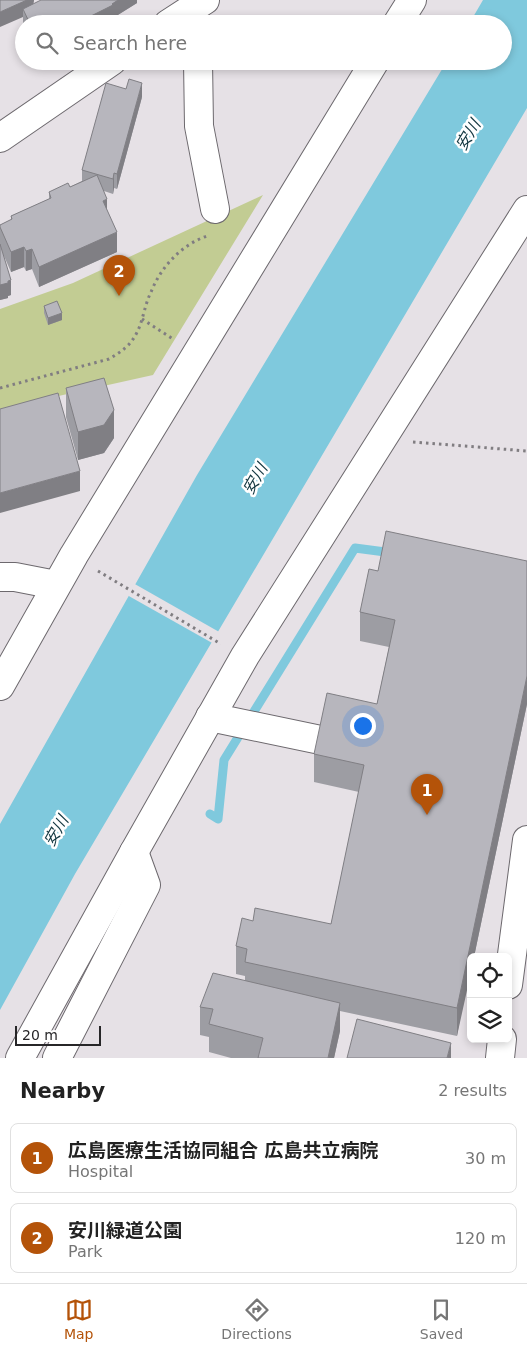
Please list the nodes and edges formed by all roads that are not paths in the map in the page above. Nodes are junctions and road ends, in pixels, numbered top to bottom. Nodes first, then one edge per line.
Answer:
1 (412, 0) edge
2 (403, 15) edge
3 (99, 70) edge
4 (198, 70) edge
5 (369, 70) edge
6 (0, 138) edge
7 (527, 210) edge
8 (213, 222) road end
9 (0, 577) edge
10 (56, 585) junction
11 (0, 658) edge
12 (0, 686) edge
13 (210, 717) junction
14 (372, 750) edge
15 (527, 840) edge
16 (134, 852) junction
17 (512, 954) edge
18 (502, 1043) edge
19 (20, 1058) edge
20 (58, 1058) edge
21 (500, 1058) edge

1 - 2 street
3 - 6 street
4 - 8 street
5 - 10 street
7 - 13 street
9 - 10 street
10 - 11 street
10 - 12 street
13 - 14 street
13 - 16 street
15 - 17 street
16 - 19 street
16 - 20 street
18 - 21 street

